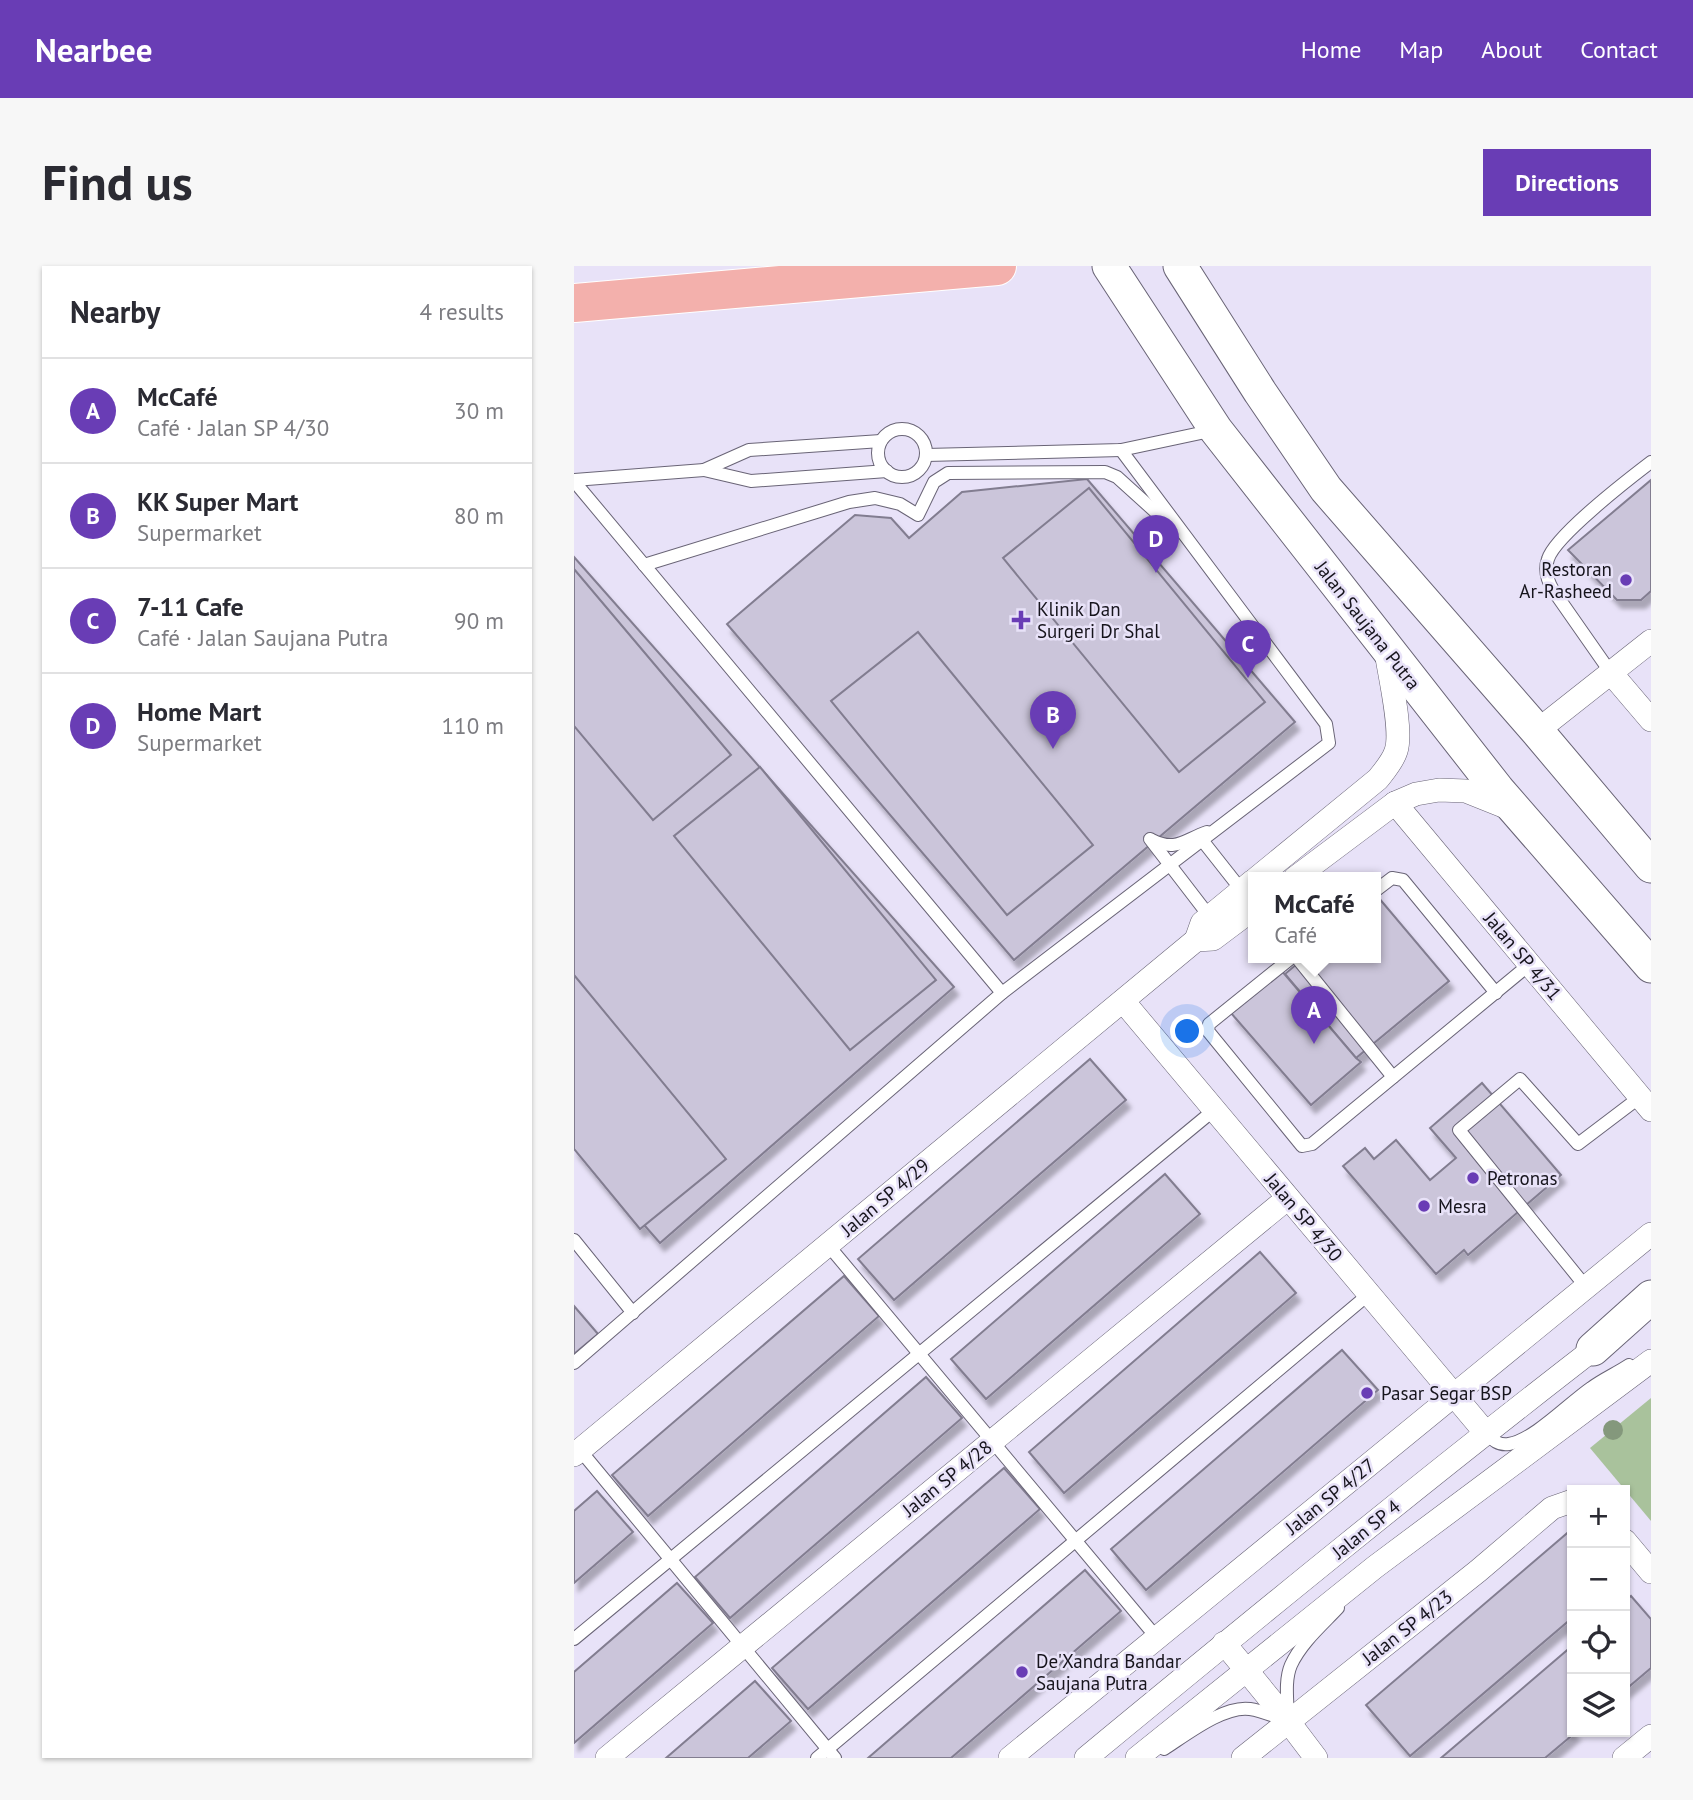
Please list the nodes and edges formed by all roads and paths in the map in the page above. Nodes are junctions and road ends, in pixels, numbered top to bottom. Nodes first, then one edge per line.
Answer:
1 (997, 266) edge
2 (1109, 266) edge
3 (1180, 266) edge
4 (574, 303) edge
5 (1216, 430) junction
6 (881, 441) junction
7 (1121, 450) junction
8 (926, 455) junction
9 (1651, 462) edge
10 (704, 470) junction
11 (887, 471) junction
12 (574, 480) edge
13 (1191, 544) junction
14 (644, 565) junction
15 (1651, 641) edge
16 (1385, 646) junction
17 (1611, 673) junction
18 (1651, 720) edge
19 (1537, 732) junction
20 (1395, 803) junction
21 (1517, 811) junction
22 (1220, 827) junction
23 (1202, 840) junction
24 (1169, 866) junction
25 (1651, 866) edge
26 (1273, 872) edge
27 (1303, 872) edge
28 (1381, 886) edge
29 (1248, 889) edge
30 (1248, 895) edge
31 (1216, 924) junction
32 (1285, 963) edge
33 (1301, 963) edge
34 (1530, 964) junction
35 (1651, 966) edge
36 (1002, 993) junction
37 (1496, 993) junction
38 (1123, 1001) junction
39 (1393, 1077) junction
40 (1646, 1103) edge
41 (1214, 1110) junction
42 (1288, 1198) junction
43 (1651, 1234) edge
44 (574, 1240) edge
45 (828, 1245) junction
46 (1586, 1287) junction
47 (1369, 1294) junction
48 (1651, 1297) edge
49 (1651, 1305) edge
50 (633, 1313) junction
51 (1593, 1349) junction
52 (1651, 1353) edge
53 (919, 1354) junction
54 (1651, 1361) edge
55 (574, 1363) edge
56 (1454, 1395) junction
57 (1485, 1432) junction
58 (992, 1441) junction
59 (577, 1453) edge
60 (1567, 1503) edge
61 (1075, 1541) junction
62 (1630, 1547) edge
63 (671, 1560) junction
64 (1376, 1567) junction
65 (1651, 1572) edge
66 (1157, 1638) junction
67 (574, 1639) edge
68 (1224, 1643) junction
69 (743, 1646) junction
70 (1246, 1670) junction
71 (1288, 1721) junction
72 (1651, 1736) edge
73 (831, 1754) edge
74 (607, 1758) edge
75 (817, 1758) edge
76 (1010, 1758) edge
77 (1086, 1758) edge
78 (1137, 1758) edge
79 (1149, 1758) edge
80 (1243, 1758) edge
81 (1316, 1758) edge
82 (1624, 1758) edge

1 - 4 highway
2 - 5 main road, Jalan Saujana Putra
3 - 19 main road
5 - 7 lane
5 - 16 main road, Jalan Saujana Putra
6 - 8 lane
6 - 10 lane
6 - 11 lane
7 - 8 lane
7 - 13 lane
8 - 11 lane
9 - 17 lane
10 - 11 lane
10 - 12 lane
12 - 14 lane
13 - 14 lane
13 - 22 lane
14 - 36 lane
15 - 17 street
16 - 21 main road, Jalan Saujana Putra
16 - 26 street
17 - 18 street
17 - 19 street
19 - 25 main road
20 - 21 street
20 - 27 street
20 - 34 street, Jalan SP 4/31
21 - 35 main road, Jalan Saujana Putra
22 - 23 lane
22 - 24 lane
23 - 24 lane
23 - 29 lane
24 - 31 lane
24 - 36 lane
28 - 37 lane
30 - 31 street
31 - 38 street, Jalan SP 4/29
32 - 39 lane
33 - 39 lane
34 - 37 lane
34 - 40 street, Jalan SP 4/31
36 - 50 lane
37 - 39 lane
38 - 41 street, Jalan SP 4/30
38 - 45 street, Jalan SP 4/29
40 - 46 lane
41 - 42 street, Jalan SP 4/30
41 - 53 lane
42 - 47 street, Jalan SP 4/30
42 - 58 street, Jalan SP 4/28
43 - 46 street, Jalan SP 4/27
44 - 50 lane
45 - 53 lane
45 - 59 street, Jalan SP 4/29
46 - 56 street, Jalan SP 4/27
47 - 56 street, Jalan SP 4/30
47 - 61 lane
48 - 51 main road
49 - 51 street, Jalan SP 4
50 - 55 lane
51 - 57 street, Jalan SP 4
52 - 57 lane
53 - 58 lane
53 - 63 lane
54 - 64 street, Jalan SP 4
56 - 57 street, Jalan SP 4/30
56 - 66 street, Jalan SP 4/27
57 - 68 street, Jalan SP 4
58 - 61 lane
58 - 69 street, Jalan SP 4/28
59 - 63 lane
60 - 71 street, Jalan SP 4/23
61 - 66 lane
61 - 73 lane
62 - 65 street
63 - 67 lane
63 - 69 lane
64 - 70 street, Jalan SP 4
64 - 71 lane
66 - 76 street, Jalan SP 4/27
68 - 70 street
68 - 77 street, Jalan SP 4
69 - 73 lane
69 - 74 street, Jalan SP 4/28
70 - 71 street
70 - 78 street, Jalan SP 4
71 - 79 lane
71 - 80 street, Jalan SP 4/23
71 - 81 street
72 - 82 street
73 - 75 lane

